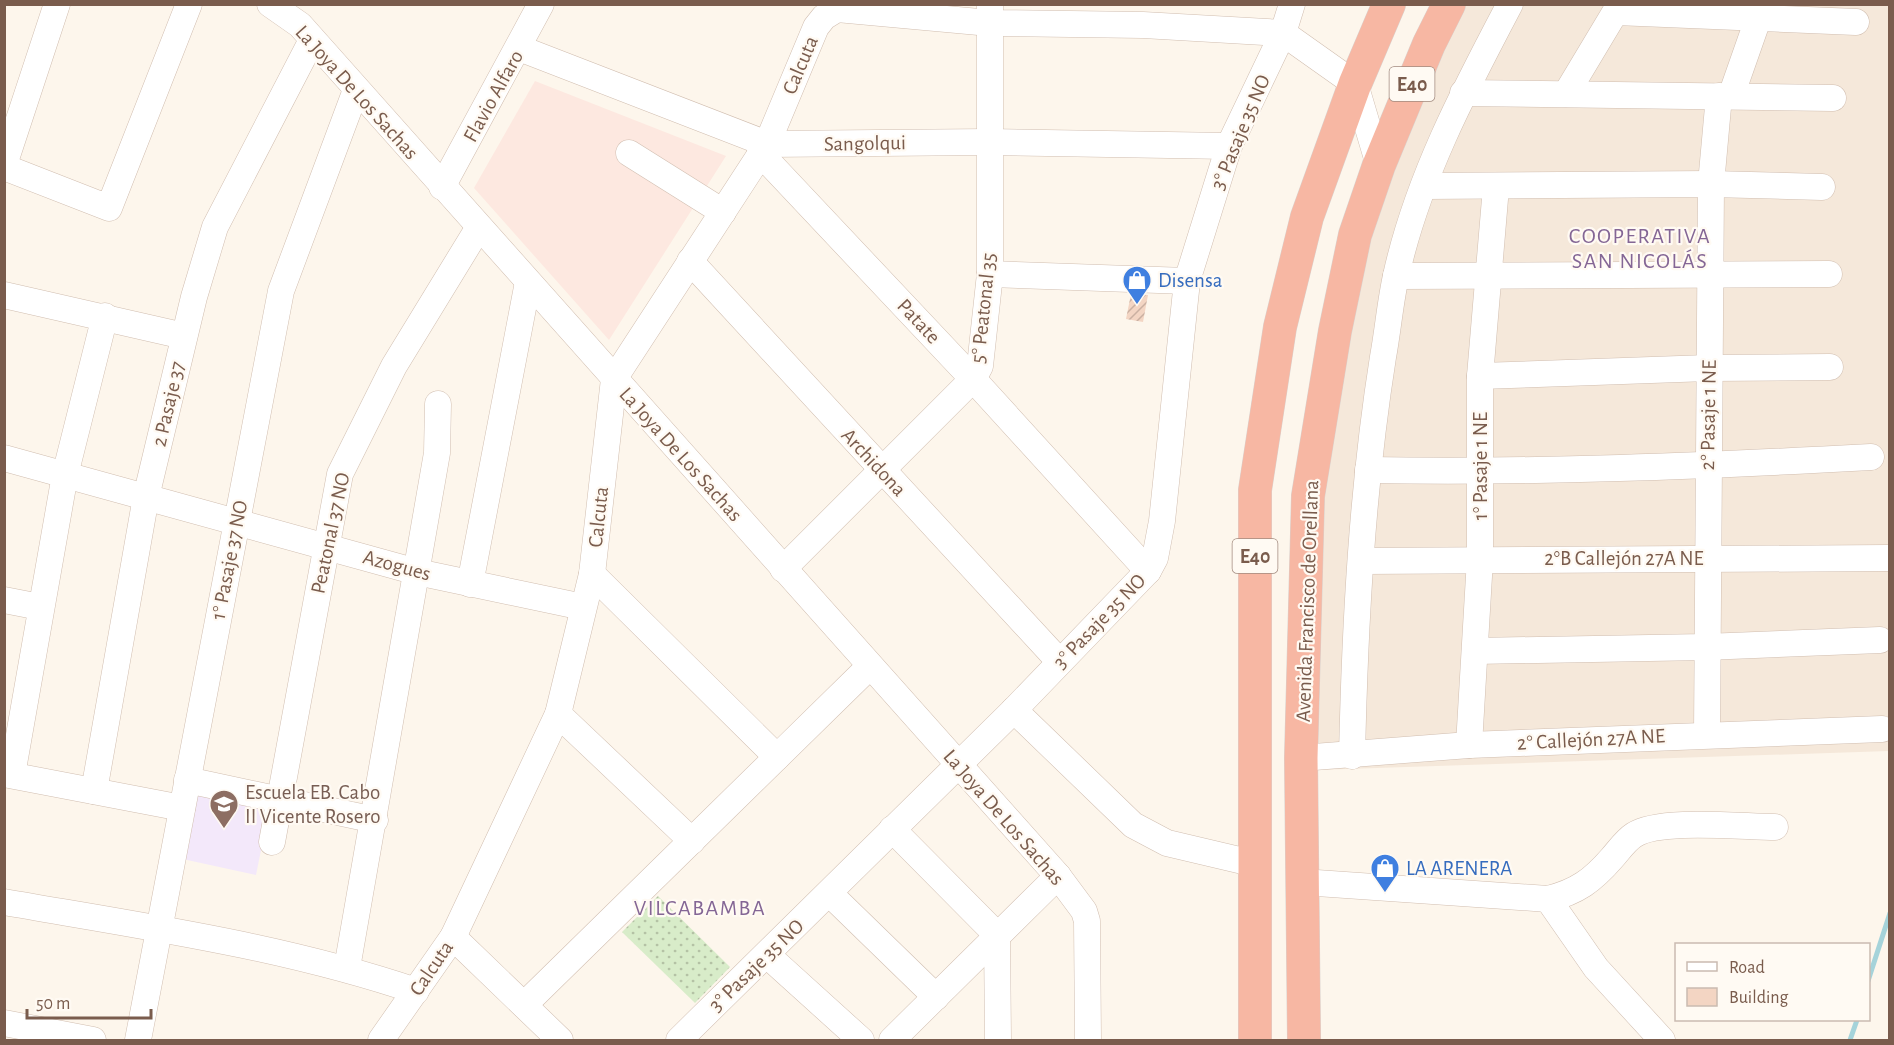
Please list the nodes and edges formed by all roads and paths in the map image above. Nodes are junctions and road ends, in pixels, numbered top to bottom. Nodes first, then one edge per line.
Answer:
1 (57, 4) edge
2 (189, 4) edge
3 (541, 4) edge
4 (1293, 4) edge
5 (1389, 4) edge
6 (1449, 4) edge
7 (1510, 4) edge
8 (274, 5) edge
9 (1618, 8) edge
10 (990, 14) edge
11 (1143, 15) edge
12 (1758, 19) junction
13 (1856, 22) dead end
14 (1283, 33) junction
15 (312, 40) junction
16 (519, 48) junction
17 (1355, 84) junction
18 (356, 90) junction
19 (1463, 93) junction
20 (1566, 94) junction
21 (1725, 96) junction
22 (1833, 98) dead end
23 (989, 142) junction
24 (1229, 146) junction
25 (764, 148) junction
26 (629, 153) dead end
27 (1379, 165) junction
28 (4, 166) edge
29 (1711, 184) junction
30 (442, 186) junction
31 (1424, 186) junction
32 (1822, 187) dead end
33 (1496, 188) junction
34 (723, 212) junction
35 (479, 227) junction
36 (690, 261) junction
37 (990, 274) junction
38 (1711, 274) junction
39 (1828, 274) dead end
40 (1487, 275) junction
41 (1396, 276) junction
42 (1187, 281) junction
43 (528, 282) junction
44 (4, 295) edge
45 (105, 316) junction
46 (184, 336) junction
47 (1830, 367) dead end
48 (1708, 368) junction
49 (1480, 376) junction
50 (614, 379) junction
51 (973, 379) junction
52 (438, 404) dead end
53 (1870, 457) dead end
54 (4, 458) edge
55 (1707, 466) junction
56 (880, 470) junction
57 (1368, 470) junction
58 (1481, 472) junction
59 (64, 475) junction
60 (146, 497) junction
61 (237, 522) junction
62 (326, 546) junction
63 (1707, 558) junction
64 (1888, 558) dead end
65 (1480, 559) junction
66 (1361, 561) junction
67 (783, 569) junction
68 (417, 572) junction
69 (1148, 572) junction
70 (592, 574) junction
71 (470, 584) junction
72 (4, 600) edge
73 (40, 607) junction
74 (583, 607) junction
75 (1880, 640) dead end
76 (1705, 647) junction
77 (1475, 651) junction
78 (1059, 661) junction
79 (870, 666) junction
80 (1014, 710) junction
81 (558, 714) junction
82 (1882, 729) dead end
83 (1707, 734) junction
84 (1469, 745) junction
85 (1352, 756) junction
86 (777, 757) junction
87 (1301, 758) junction
88 (959, 766) junction
89 (8, 775) edge
90 (187, 780) junction
91 (94, 791) junction
92 (279, 800) junction
93 (182, 808) junction
94 (375, 820) junction
95 (1775, 827) dead end
96 (892, 830) junction
97 (692, 841) junction
98 (272, 842) dead end
99 (1256, 864) junction
100 (1058, 876) junction
101 (1302, 882) junction
102 (829, 893) junction
103 (1548, 899) junction
104 (4, 902) edge
105 (159, 929) junction
106 (997, 935) junction
107 (453, 937) junction
108 (767, 955) junction
109 (348, 968) junction
110 (416, 991) junction
111 (936, 997) junction
112 (524, 1005) junction
113 (4, 1023) edge
114 (1304, 1025) edge
115 (387, 1038) edge
116 (93, 1041) edge
117 (138, 1041) edge
118 (560, 1041) edge
119 (679, 1041) edge
120 (861, 1041) edge
121 (892, 1041) edge
122 (998, 1041) edge
123 (1088, 1041) edge
124 (1255, 1041) edge
125 (1662, 1041) edge

1 - 28 street
2 - 28 street
3 - 16 street, Flavio Alfaro
4 - 14 street, 3° Pasaje 35 NO
5 - 17 highway, E40
6 - 27 highway, Avenida Francisco de Orellana / E40
7 - 19 street
8 - 15 street, La Joya De Los Sachas
9 - 12 street
9 - 20 street
10 - 11 street
10 - 23 street, 5° Peatonal 35
10 - 25 street, Calcuta
11 - 14 street
12 - 13 street
12 - 21 street, 2° Pasaje 1 NE
14 - 17 street
14 - 24 street, 3° Pasaje 35 NO
15 - 18 street, La Joya De Los Sachas
15 - 46 street, 2 Pasaje 37
16 - 25 street, Sangolqui
16 - 30 street, Flavio Alfaro
17 - 27 street
17 - 99 highway, E40
18 - 30 street, La Joya De Los Sachas
18 - 61 street, 1° Pasaje 37 NO
19 - 20 street
19 - 31 street
20 - 21 street
21 - 22 street
21 - 29 street, 2° Pasaje 1 NE
23 - 24 street, Sangolqui
23 - 25 street, Sangolqui
23 - 37 street, 5° Peatonal 35
24 - 42 street, 3° Pasaje 35 NO
25 - 34 street, Calcuta
25 - 51 street, Patate
26 - 34 street
27 - 87 highway, Avenida Francisco de Orellana / E40
29 - 32 street
29 - 33 street
29 - 38 street, 2° Pasaje 1 NE
30 - 35 street, La Joya De Los Sachas
31 - 33 street
31 - 41 street
33 - 40 street, 1° Pasaje 1 NE
34 - 36 street, Calcuta
35 - 43 street, La Joya De Los Sachas
35 - 62 street, Peatonal 37 NO
36 - 50 street, Calcuta
36 - 56 street, Archidona
37 - 42 street
37 - 51 street, 5° Peatonal 35
38 - 39 street
38 - 40 street
38 - 48 street, 2° Pasaje 1 NE
40 - 41 street
40 - 49 street, 1° Pasaje 1 NE
41 - 57 street
42 - 69 street, 3° Pasaje 35 NO
43 - 50 street, La Joya De Los Sachas
43 - 71 street
44 - 45 street
45 - 46 street
45 - 59 street
46 - 60 street, 2 Pasaje 37
47 - 48 street
48 - 49 street
48 - 55 street, 2° Pasaje 1 NE
49 - 58 street, 1° Pasaje 1 NE
50 - 67 street, La Joya De Los Sachas
50 - 70 street, Calcuta
51 - 56 street, 5° Peatonal 35
51 - 69 street, Patate
52 - 68 street
53 - 55 street
54 - 59 street, Azogues
55 - 58 street
55 - 63 street, 2° Pasaje 1 NE
56 - 67 street, 5° Peatonal 35
56 - 78 street, Archidona
57 - 58 street
57 - 66 street
58 - 65 street, 1° Pasaje 1 NE
59 - 60 street, Azogues
59 - 73 street
60 - 61 street, Azogues
60 - 91 street, 2 Pasaje 37
61 - 62 street, Azogues
61 - 90 street, 1° Pasaje 37 NO
62 - 68 street, Azogues
62 - 92 street, Peatonal 37 NO
63 - 64 street, 2°B Callejón 27A NE
63 - 65 street, 2°B Callejón 27A NE
63 - 76 street, 2° Pasaje 1 NE
65 - 66 street, 2°B Callejón 27A NE
65 - 77 street, 1° Pasaje 1 NE
66 - 85 street
67 - 79 street, La Joya De Los Sachas
68 - 71 street, Azogues
68 - 94 street
69 - 78 street, 3° Pasaje 35 NO
70 - 74 street, Calcuta
70 - 86 street
71 - 74 street, Azogues
72 - 73 street
73 - 89 street
74 - 81 street, Calcuta
75 - 76 street
76 - 77 street
76 - 83 street, 2° Pasaje 1 NE
77 - 84 street, 1° Pasaje 1 NE
78 - 80 street, 3° Pasaje 35 NO
79 - 86 street
79 - 88 street, La Joya De Los Sachas
80 - 88 street, 3° Pasaje 35 NO
80 - 99 street
81 - 97 street
81 - 107 street, Calcuta
82 - 83 street, 2° Callejón 27A NE
83 - 84 street, 2° Callejón 27A NE
84 - 85 street, 2° Callejón 27A NE
85 - 87 street, 2° Callejón 27A NE
86 - 97 street
87 - 101 highway, Avenida Francisco de Orellana / E40
88 - 96 street, 3° Pasaje 35 NO
88 - 100 street, La Joya De Los Sachas
89 - 91 street
90 - 92 street
90 - 93 street, 1° Pasaje 37 NO
91 - 93 street
92 - 94 street
92 - 98 street, Peatonal 37 NO
93 - 105 street, 1° Pasaje 37 NO
94 - 109 street
95 - 103 street
96 - 102 street, 3° Pasaje 35 NO
96 - 106 street
97 - 112 street
99 - 124 highway, E40
100 - 106 street
100 - 123 street, La Joya De Los Sachas
101 - 103 street
101 - 114 highway, Avenida Francisco de Orellana / E40
102 - 108 street, 3° Pasaje 35 NO
102 - 111 street
103 - 125 street
104 - 105 street
105 - 109 street
105 - 117 street, 1° Pasaje 37 NO
106 - 111 street
106 - 122 street
107 - 110 street, Calcuta
107 - 112 street
108 - 119 street, 3° Pasaje 35 NO
108 - 120 street
109 - 110 street
110 - 115 street, Calcuta
111 - 121 street
112 - 118 street
113 - 116 street

